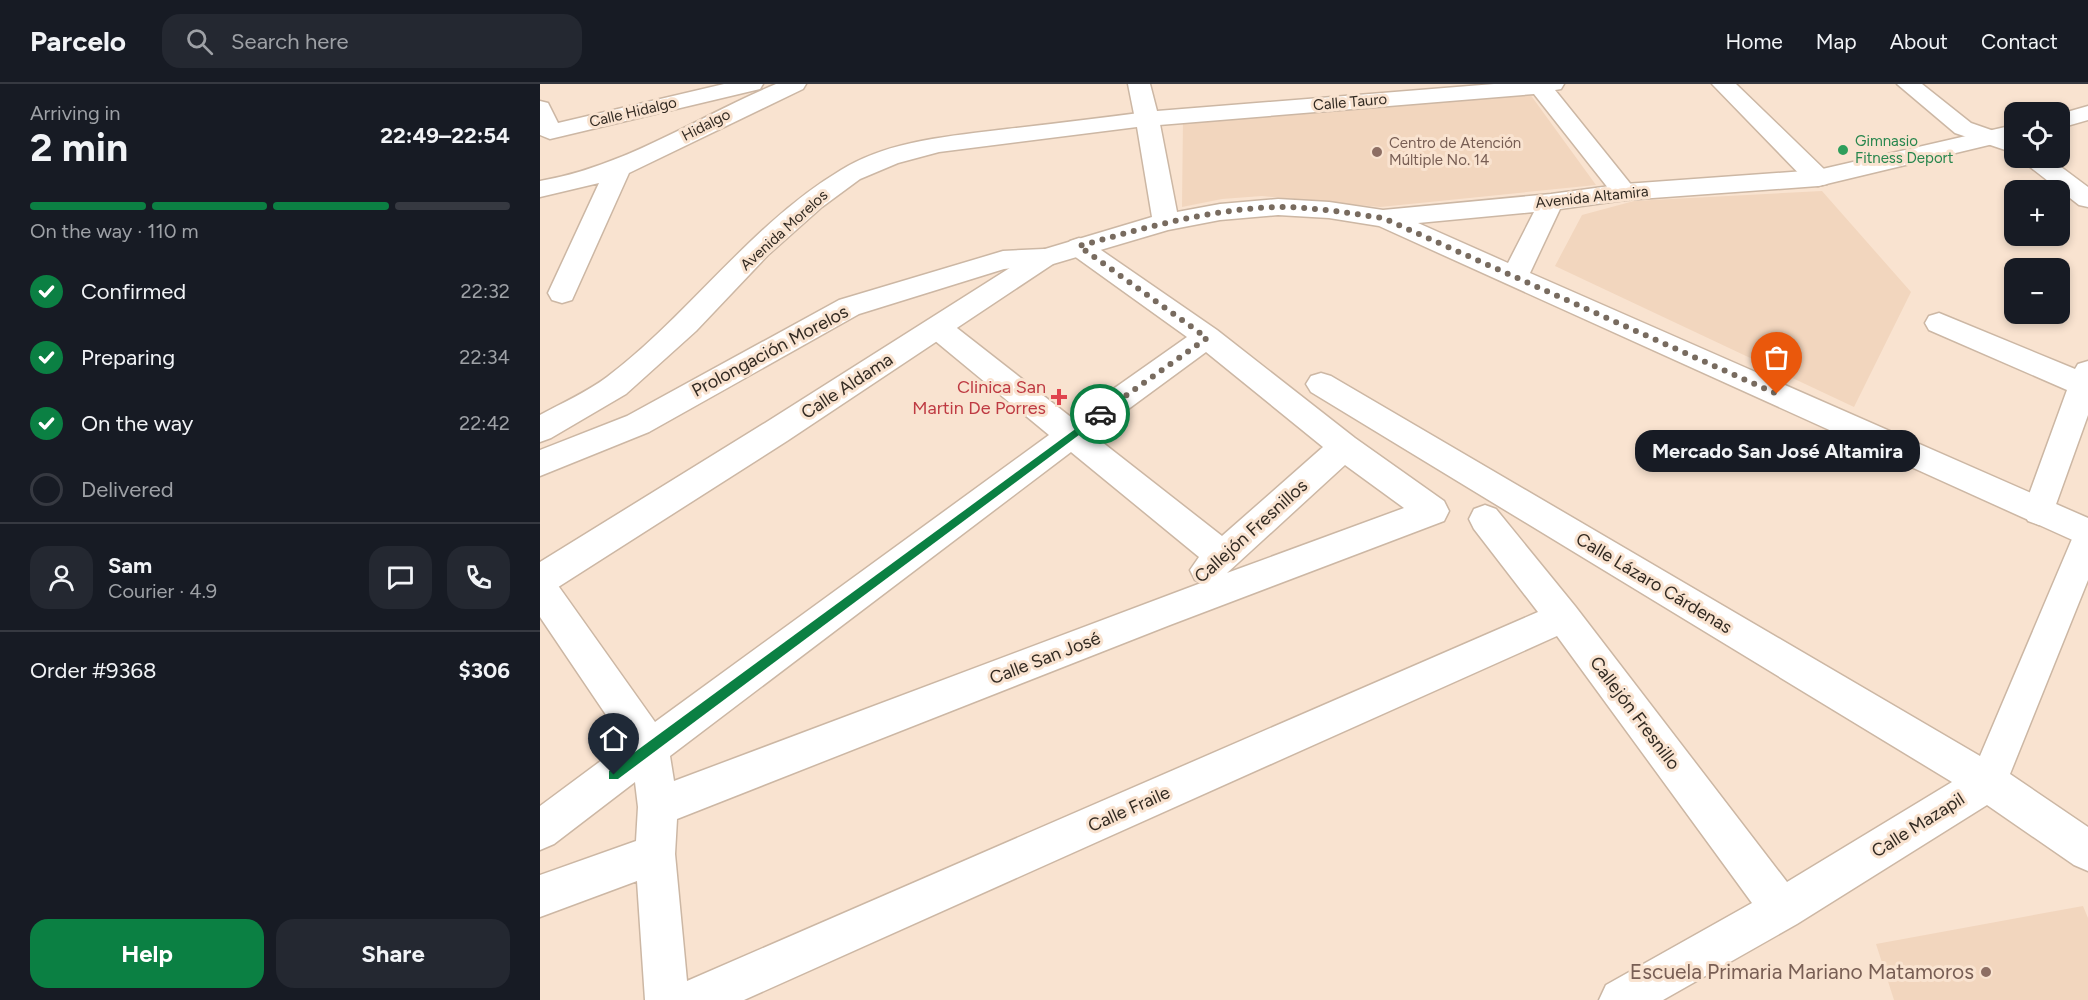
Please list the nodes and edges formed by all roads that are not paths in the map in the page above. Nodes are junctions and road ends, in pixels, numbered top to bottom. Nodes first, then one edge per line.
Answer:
1 (752, 84) edge
2 (795, 84) edge
3 (1139, 84) edge
4 (1723, 84) edge
5 (1908, 84) edge
6 (1542, 85) edge
7 (542, 97) edge
8 (2088, 113) edge
9 (2070, 118) edge
10 (1147, 119) junction
11 (2004, 137) edge
12 (2004, 139) edge
13 (2048, 168) edge
14 (618, 170) junction
15 (1818, 178) junction
16 (540, 189) edge
17 (1624, 192) junction
18 (2088, 198) edge
19 (1551, 202) junction
20 (1383, 218) junction
21 (1167, 222) junction
22 (1079, 246) junction
23 (1044, 258) junction
24 (1515, 277) junction
25 (562, 293) dead end
26 (1939, 323) dead end
27 (938, 328) junction
28 (1207, 338) junction
29 (2085, 378) edge
30 (1321, 384) dead end
31 (540, 430) edge
32 (1070, 436) junction
33 (1344, 447) junction
34 (540, 463) edge
35 (2039, 512) junction
36 (1485, 519) dead end
37 (2088, 533) edge
38 (2088, 539) edge
39 (1222, 556) junction
40 (540, 580) edge
41 (540, 588) edge
42 (1158, 614) junction
43 (1563, 618) junction
44 (650, 747) junction
45 (1988, 782) junction
46 (658, 807) junction
47 (540, 830) edge
48 (2088, 851) edge
49 (655, 854) junction
50 (540, 896) edge
51 (1782, 909) junction
52 (667, 1000) edge
53 (694, 1000) edge
54 (1621, 1000) edge

1 - 7 street, Calle Hidalgo
2 - 14 street, Hidalgo
3 - 10 street
4 - 15 street
5 - 11 street
6 - 10 street, Calle Tauro
6 - 17 street
8 - 9 street
10 - 21 street
10 - 31 street, Avenida Morelos
12 - 15 street, Avenida Altamira
13 - 18 street
14 - 16 street
14 - 25 street
15 - 17 street, Avenida Altamira
17 - 19 street, Avenida Altamira
19 - 20 street, Avenida Altamira
19 - 24 street
20 - 21 street, Avenida Altamira
20 - 24 street
21 - 22 street, Calle Aldama
22 - 23 street, Calle Aldama
22 - 28 street
23 - 27 street, Calle Aldama
23 - 34 street, Prolongación Morelos
24 - 35 street
26 - 29 street
27 - 32 street
27 - 40 street, Calle Aldama
28 - 32 street
28 - 33 street
29 - 35 street
30 - 45 street, Calle Lázaro Cárdenas
32 - 39 street
32 - 44 street
33 - 39 street, Callejón Fresnillos
33 - 42 street, Calle San José
35 - 37 street
36 - 43 street, Callejón Fresnillo
38 - 45 street
39 - 42 street, Callejón Fresnillos
41 - 44 street
42 - 46 street, Calle San José
43 - 51 street, Callejón Fresnillo
43 - 53 street, Calle Fraile
44 - 46 street
44 - 47 street
45 - 48 street, Calle Lázaro Cárdenas
45 - 51 street, Calle Mazapil
46 - 49 street
49 - 50 street
49 - 52 street
51 - 54 street, Calle Mazapil

